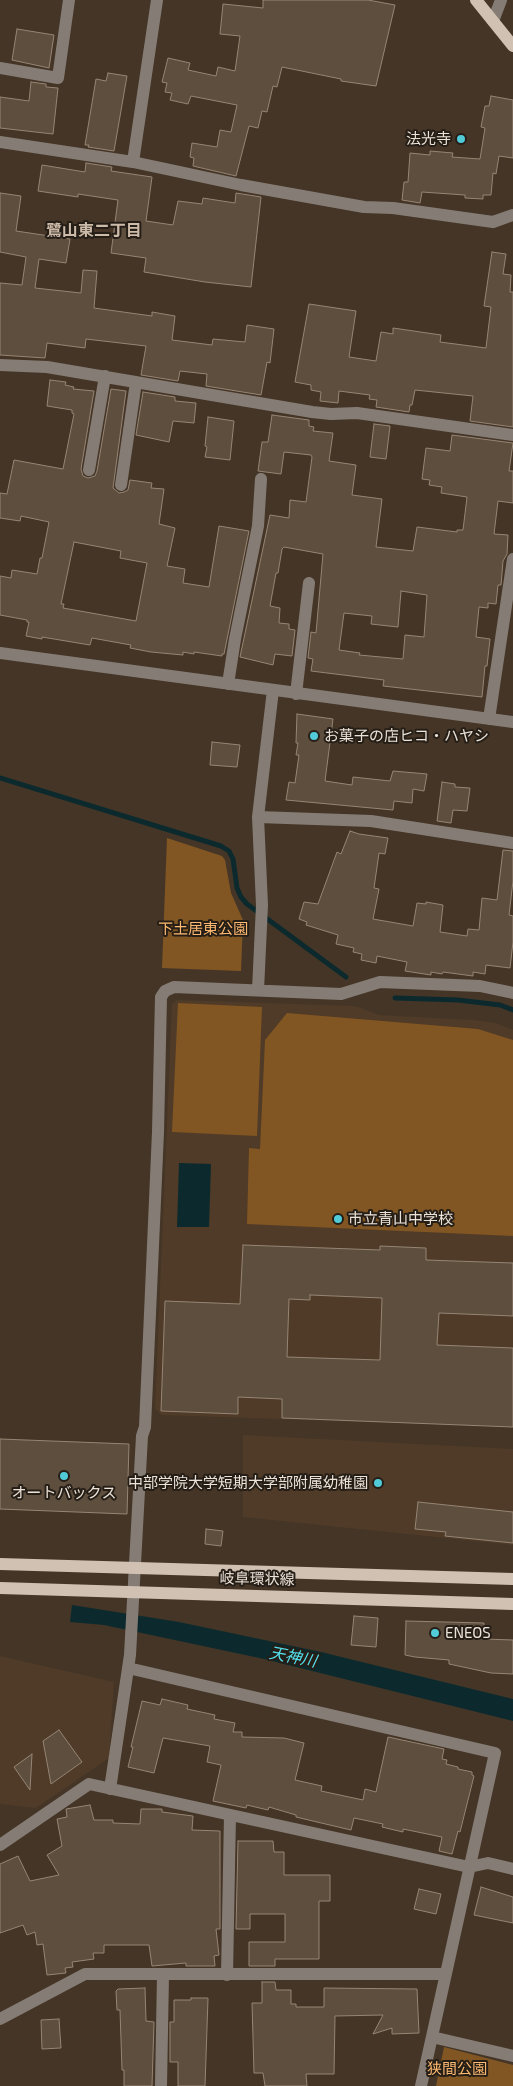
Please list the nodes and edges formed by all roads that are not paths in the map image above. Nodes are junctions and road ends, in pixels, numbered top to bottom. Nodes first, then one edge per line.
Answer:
1 (69, 0) edge
2 (157, 0) edge
3 (476, 0) edge
4 (501, 0) edge
5 (493, 21) junction
6 (513, 46) edge
7 (0, 68) edge
8 (0, 142) edge
9 (133, 162) junction
10 (513, 215) edge
11 (0, 365) edge
12 (104, 376) junction
13 (136, 382) junction
14 (513, 435) edge
15 (89, 470) dead end
16 (261, 479) dead end
17 (121, 485) dead end
18 (513, 559) edge
19 (309, 584) dead end
20 (510, 601) edge
21 (0, 653) edge
22 (228, 684) junction
23 (273, 690) junction
24 (296, 694) junction
25 (489, 719) junction
26 (513, 722) edge
27 (258, 817) junction
28 (513, 843) edge
29 (258, 990) junction
30 (513, 993) edge
31 (0, 1564) edge
32 (135, 1567) junction
33 (513, 1579) edge
34 (0, 1588) edge
35 (133, 1598) junction
36 (513, 1604) edge
37 (128, 1668) junction
38 (110, 1789) junction
39 (230, 1815) junction
40 (0, 1845) edge
41 (469, 1867) junction
42 (513, 1869) edge
43 (446, 1974) junction
44 (163, 1975) junction
45 (227, 1975) junction
46 (0, 2019) edge
47 (432, 2037) junction
48 (513, 2056) edge
49 (161, 2086) edge
50 (421, 2086) edge

1 - 7 street
2 - 9 street
3 - 5 main road
4 - 5 street
5 - 6 main road
8 - 9 street
9 - 10 street
11 - 12 street
12 - 13 street
12 - 15 street
13 - 14 street
13 - 17 street
16 - 22 street
18 - 20 street
19 - 24 street
20 - 25 street
21 - 22 street
22 - 23 street
23 - 24 street
23 - 27 street
24 - 25 street
25 - 26 street
27 - 28 street
27 - 29 street
29 - 30 street
29 - 32 street
31 - 32 main road, 岐阜環状線
32 - 33 main road, 岐阜環状線
32 - 35 street
34 - 35 main road, 岐阜環状線
35 - 36 main road, 岐阜環状線
35 - 37 street
37 - 38 street
37 - 41 street
38 - 39 street
38 - 40 street
39 - 41 street
39 - 45 street
41 - 42 street
41 - 43 street
43 - 45 street
43 - 47 street
44 - 45 street
44 - 46 street
44 - 49 street
47 - 48 street
47 - 50 street

